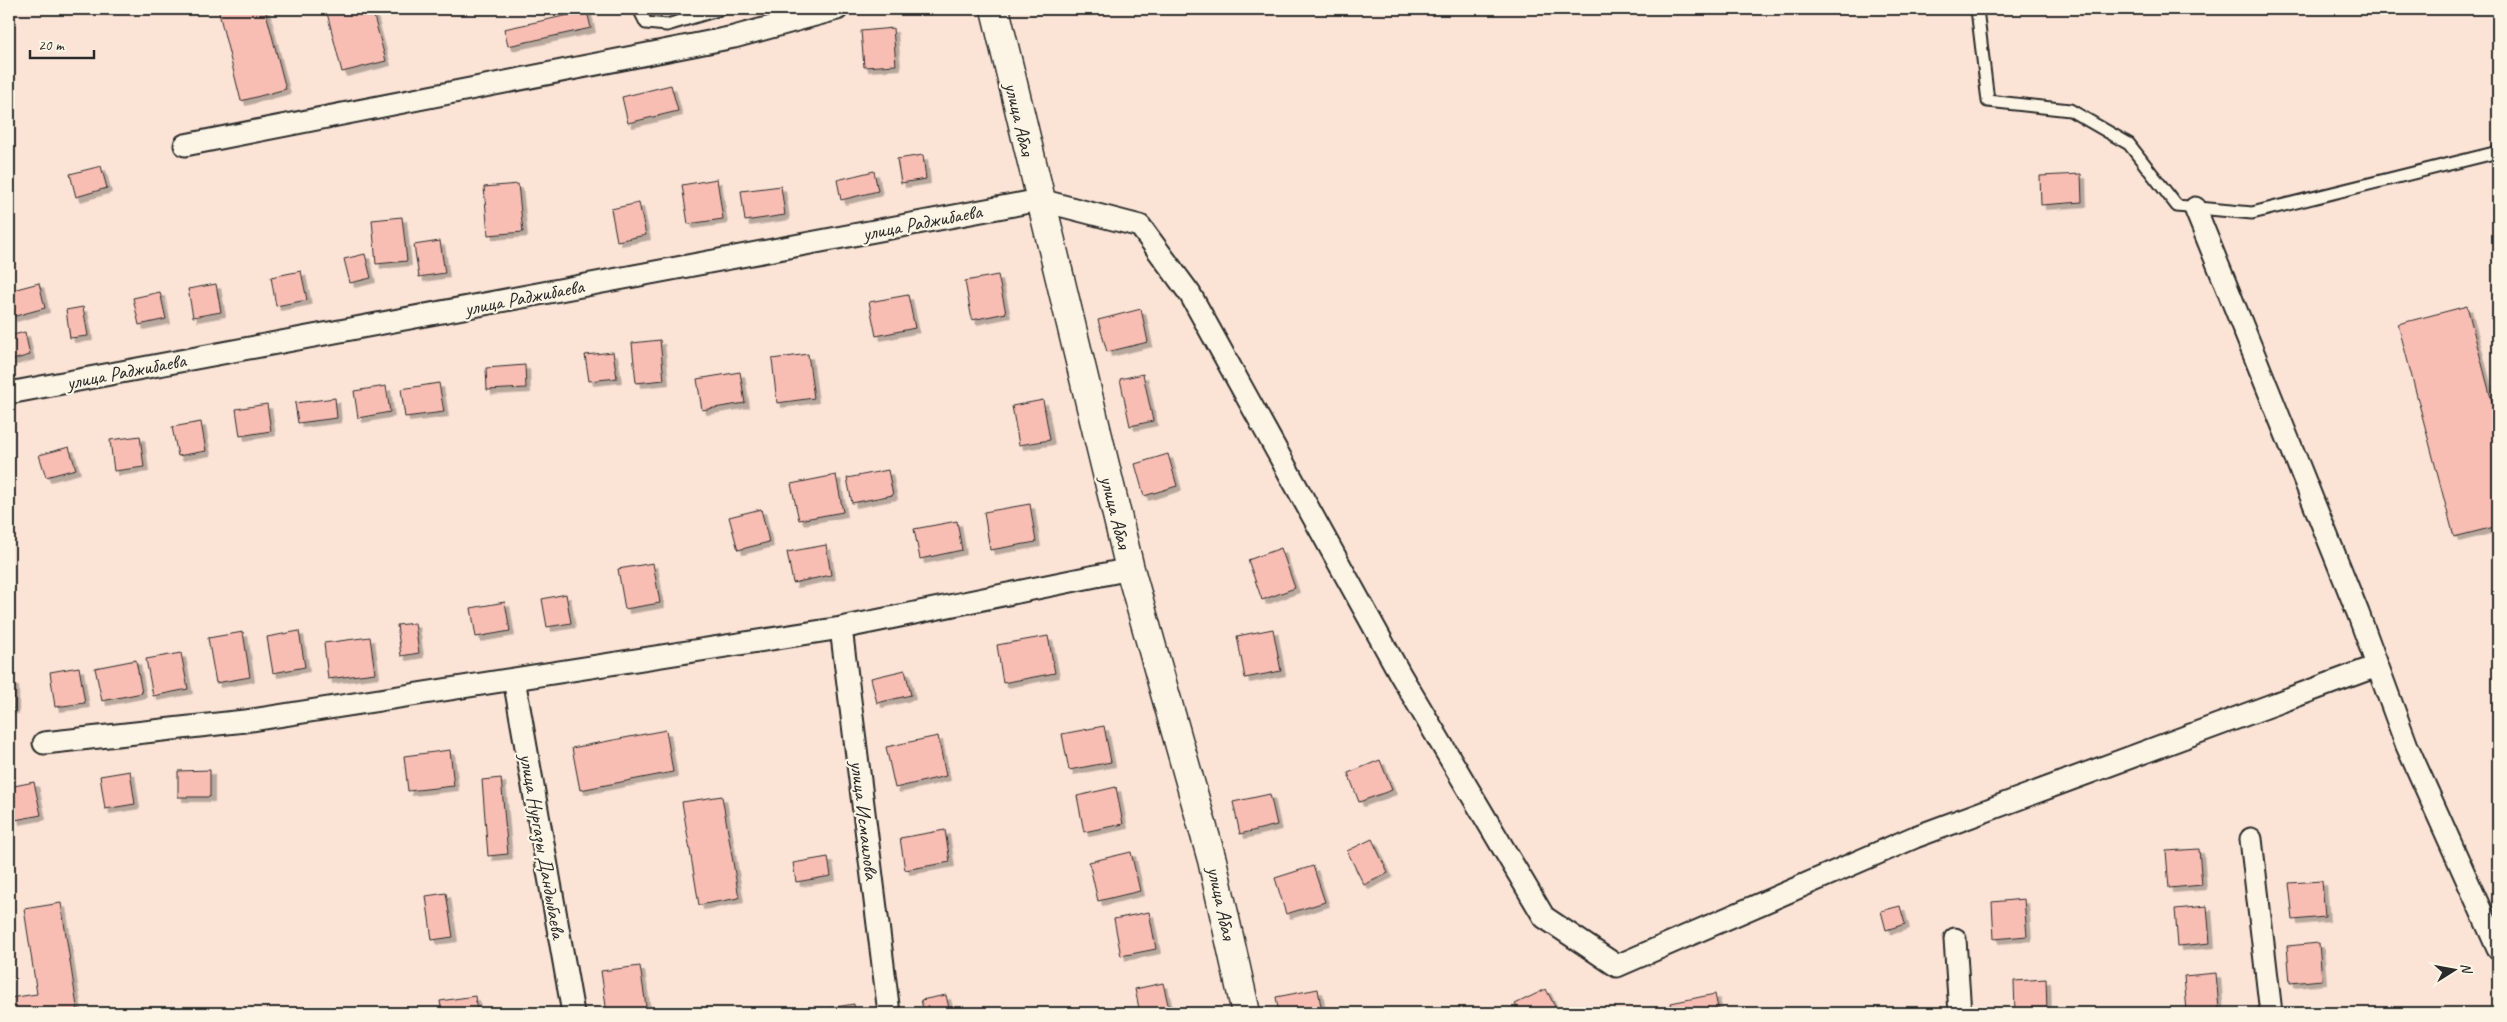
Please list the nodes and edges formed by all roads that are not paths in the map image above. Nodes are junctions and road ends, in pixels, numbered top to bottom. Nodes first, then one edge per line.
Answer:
1 (639, 9) edge
2 (721, 9) edge
3 (837, 9) edge
4 (995, 9) edge
5 (1977, 9) edge
6 (789, 15) edge
7 (185, 144) dead end
8 (2498, 152) edge
9 (1040, 200) junction
10 (2194, 208) junction
11 (9, 393) edge
12 (1130, 569) junction
13 (841, 628) junction
14 (2377, 666) junction
15 (514, 678) junction
16 (44, 743) dead end
17 (2251, 839) dead end
18 (1955, 939) dead end
19 (2498, 949) edge
20 (573, 1013) edge
21 (889, 1013) edge
22 (1246, 1013) edge
23 (1960, 1013) edge
24 (2271, 1013) edge

1 - 2 lane
3 - 6 street
4 - 9 street, улица Абая
5 - 10 lane
6 - 7 street
8 - 10 lane
9 - 11 street, улица Раджибаева
9 - 12 street, улица Абая
9 - 14 street
10 - 14 street
12 - 13 street
12 - 22 street, улица Абая
13 - 15 street
13 - 21 street, улица Исмаилова
14 - 19 street
15 - 16 street
15 - 20 street, улица Нургазы Дандыбаева
17 - 24 street
18 - 23 street

